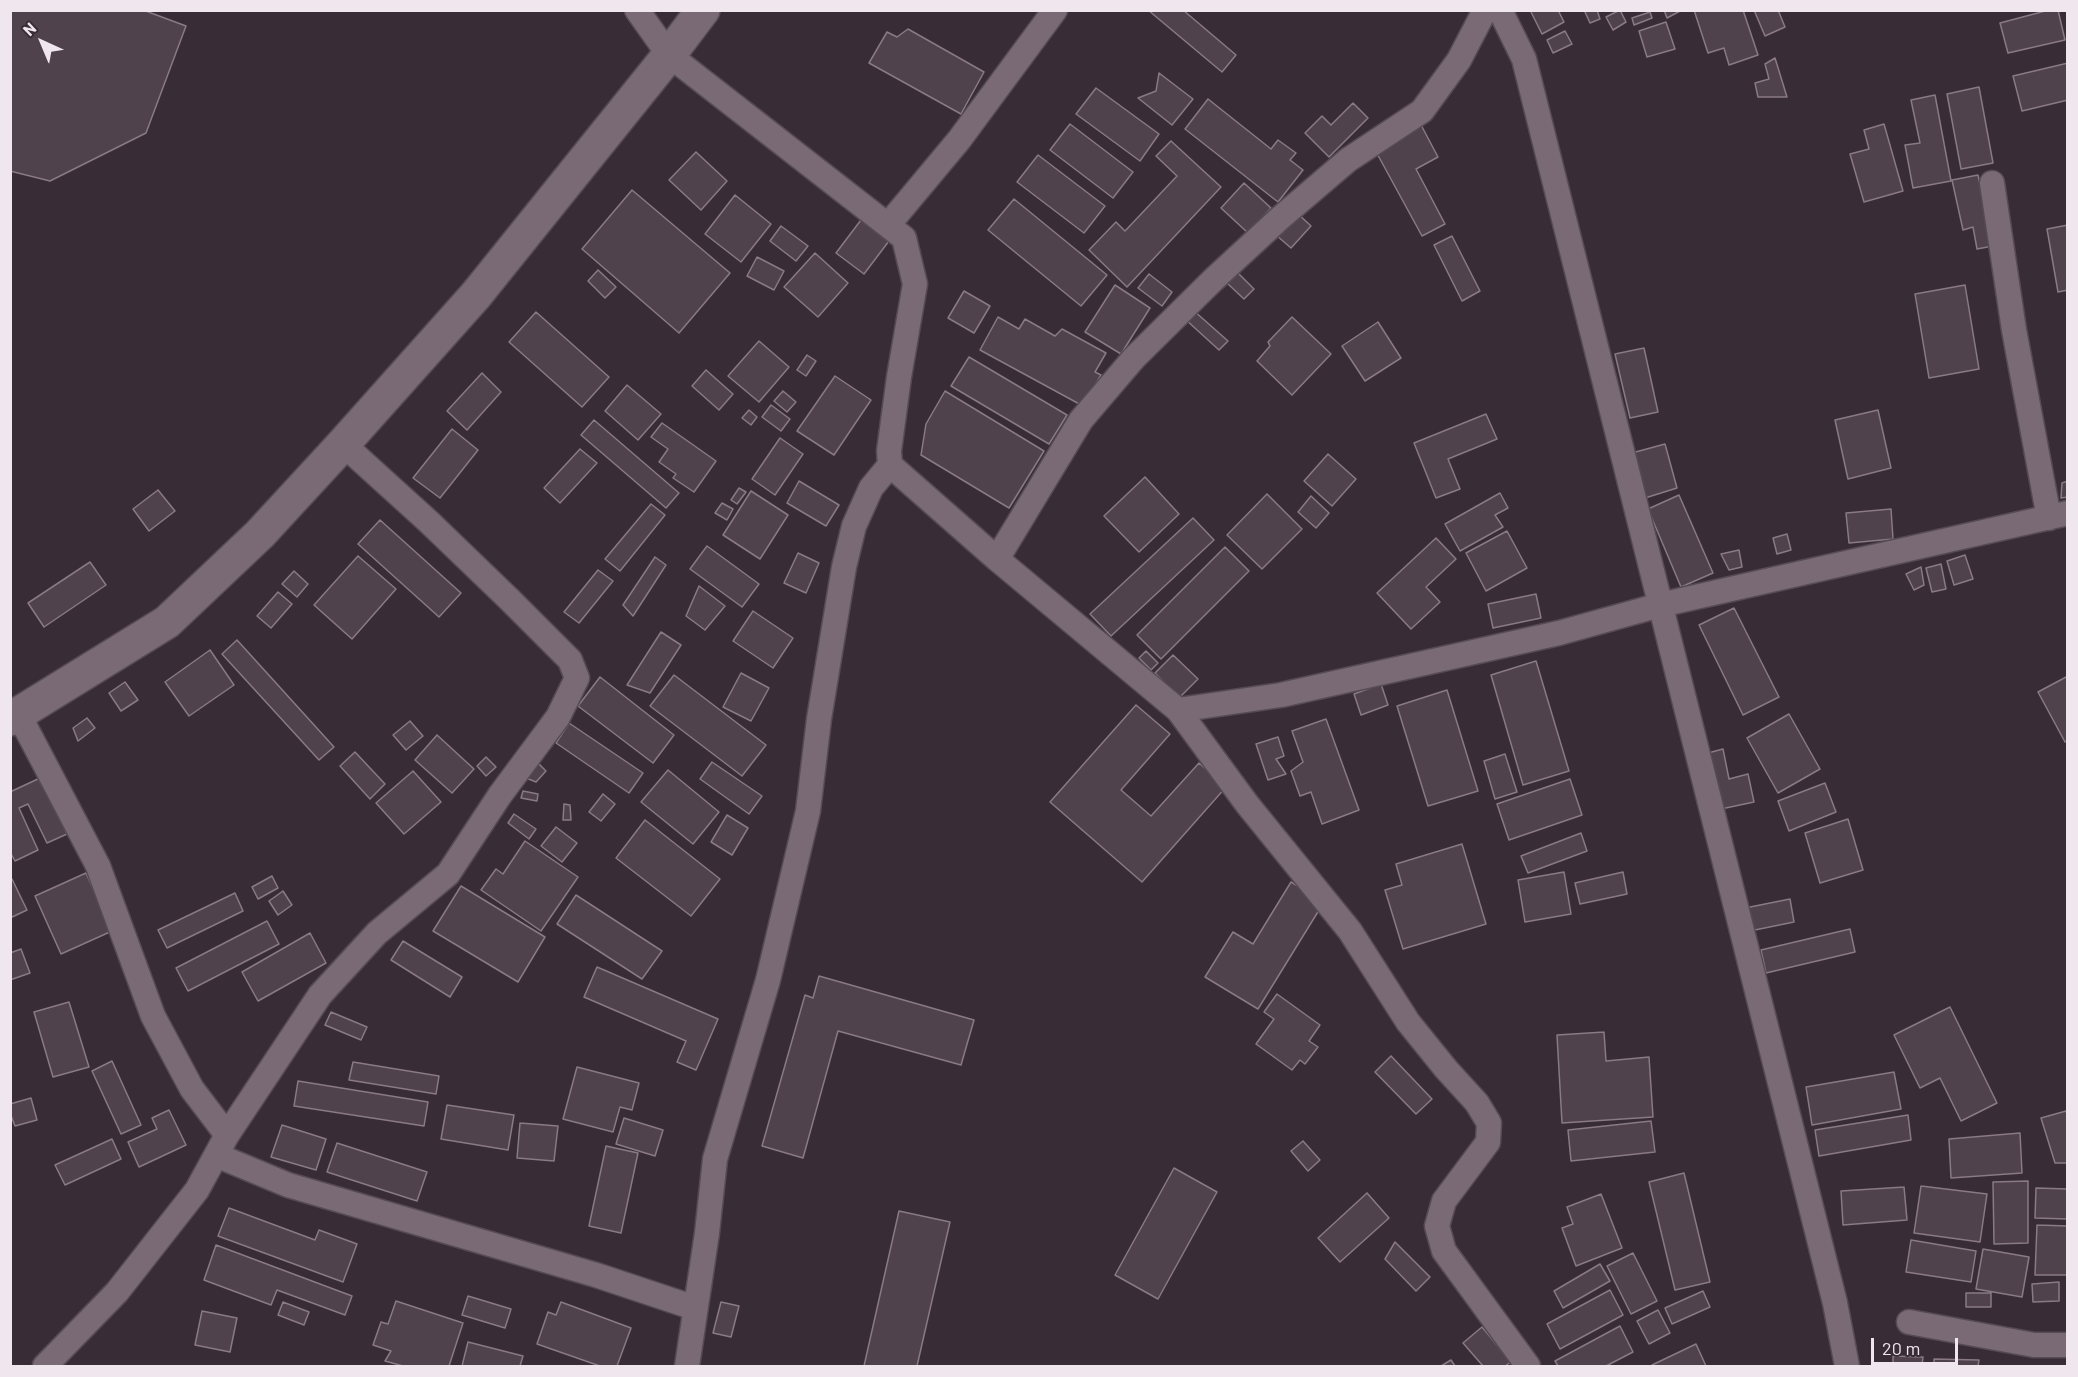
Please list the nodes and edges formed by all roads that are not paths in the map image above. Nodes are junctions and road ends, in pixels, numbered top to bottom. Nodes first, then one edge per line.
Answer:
1 (637, 10) edge
2 (703, 10) edge
3 (1055, 10) edge
4 (1485, 10) edge
5 (1500, 10) edge
6 (669, 56) junction
7 (1992, 183) dead end
8 (888, 225) junction
9 (343, 444) junction
10 (891, 465) junction
11 (2058, 515) edge
12 (997, 559) junction
13 (1660, 605) junction
14 (1178, 710) junction
15 (15, 717) edge
16 (222, 1145) junction
17 (695, 1308) junction
18 (1909, 1322) dead end
19 (2067, 1346) edge
20 (45, 1366) edge
21 (687, 1366) edge
22 (1528, 1366) edge
23 (1847, 1366) edge

1 - 6 street
2 - 6 main road
3 - 8 street
4 - 12 street
5 - 13 street
6 - 8 street
6 - 9 main road
7 - 11 street
8 - 10 street
9 - 15 main road
9 - 16 street
10 - 12 street
10 - 17 street
11 - 13 street
12 - 14 street
13 - 14 street
13 - 23 street
14 - 22 street
15 - 16 street
16 - 17 street
16 - 20 street
17 - 21 street
18 - 19 street

